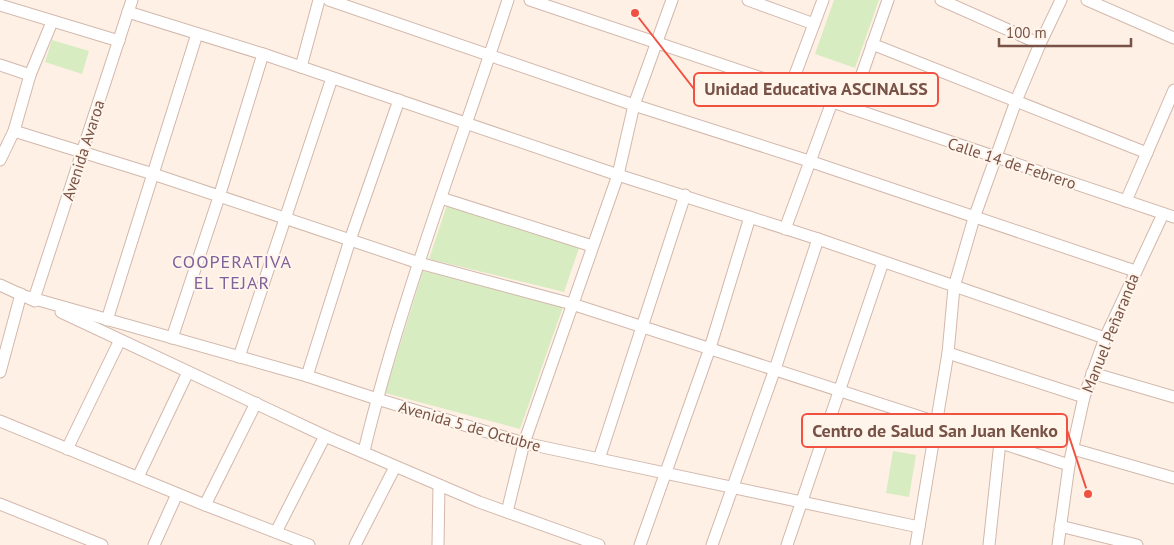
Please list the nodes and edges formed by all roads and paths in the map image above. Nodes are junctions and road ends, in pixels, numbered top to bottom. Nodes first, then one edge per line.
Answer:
1 (132, 0) edge
2 (320, 0) edge
3 (329, 0) edge
4 (508, 0) edge
5 (530, 0) edge
6 (672, 0) edge
7 (748, 0) edge
8 (823, 0) edge
9 (888, 0) edge
10 (941, 0) edge
11 (1061, 0) edge
12 (1087, 0) edge
13 (1, 6) edge
14 (128, 12) junction
15 (52, 22) junction
16 (814, 24) junction
17 (197, 34) junction
18 (1174, 38) edge
19 (119, 41) junction
20 (656, 44) junction
21 (872, 44) junction
22 (1040, 44) junction
23 (263, 54) junction
24 (489, 56) junction
25 (0, 65) edge
26 (301, 67) junction
27 (30, 74) junction
28 (332, 78) junction
29 (790, 88) junction
30 (1174, 90) edge
31 (399, 100) junction
32 (1016, 101) junction
33 (832, 102) junction
34 (634, 105) junction
35 (850, 108) junction
36 (466, 123) junction
37 (8, 134) edge
38 (83, 152) junction
39 (1147, 153) junction
40 (996, 158) junction
41 (0, 160) edge
42 (809, 161) junction
43 (153, 174) junction
44 (618, 174) junction
45 (685, 195) junction
46 (219, 197) junction
47 (442, 198) junction
48 (1126, 201) junction
49 (1169, 216) edge
50 (750, 218) junction
51 (974, 218) junction
52 (285, 219) junction
53 (785, 229) junction
54 (818, 239) junction
55 (350, 240) junction
56 (592, 246) junction
57 (883, 262) junction
58 (419, 263) junction
59 (1135, 271) junction
60 (0, 285) edge
61 (954, 287) junction
62 (28, 297) junction
63 (572, 304) junction
64 (107, 320) junction
65 (642, 326) junction
66 (172, 338) junction
67 (1105, 338) junction
68 (120, 340) junction
69 (710, 348) junction
70 (948, 353) junction
71 (239, 356) junction
72 (775, 369) junction
73 (0, 372) edge
74 (188, 372) junction
75 (1092, 373) junction
76 (307, 376) junction
77 (840, 390) junction
78 (1174, 397) edge
79 (1084, 398) junction
80 (377, 399) junction
81 (256, 403) junction
82 (0, 421) edge
83 (937, 422) junction
84 (325, 436) junction
85 (1000, 442) junction
86 (524, 443) junction
87 (67, 449) junction
88 (1073, 449) junction
89 (364, 451) junction
90 (599, 459) junction
91 (1069, 465) junction
92 (396, 467) junction
93 (665, 473) junction
94 (138, 477) junction
95 (1174, 478) edge
96 (439, 485) junction
97 (732, 488) junction
98 (177, 494) junction
99 (802, 502) junction
100 (0, 504) edge
101 (205, 506) junction
102 (507, 512) junction
103 (1060, 526) junction
104 (919, 527) junction
105 (276, 532) junction
106 (102, 545) edge
107 (154, 545) edge
108 (309, 545) edge
109 (355, 545) edge
110 (438, 545) edge
111 (599, 545) edge
112 (640, 545) edge
113 (712, 545) edge
114 (787, 545) edge
115 (916, 545) edge
116 (989, 545) edge
117 (1058, 545) edge
118 (1137, 545) edge

1 - 14 street, Avenida Avaroa
2 - 26 street
3 - 24 street
4 - 24 street
5 - 20 street, Calle 14 de Febrero
6 - 20 street
7 - 16 street
8 - 16 street
9 - 21 street
10 - 22 street
11 - 22 street
12 - 18 street
13 - 15 street
14 - 17 street
14 - 19 street, Avenida Avaroa
15 - 19 street
15 - 27 street
16 - 29 street
17 - 23 street
17 - 43 street
19 - 38 street, Avenida Avaroa
20 - 29 street, Calle 14 de Febrero
20 - 34 street
21 - 32 street
21 - 35 street
22 - 32 street
23 - 26 street
23 - 46 street
24 - 34 street
24 - 36 street
25 - 27 street
26 - 28 street
27 - 37 street
28 - 31 street
28 - 52 street
29 - 33 street, Calle 14 de Febrero
30 - 39 street
31 - 36 street
31 - 55 street
32 - 39 street
32 - 40 street
33 - 35 street, Calle 14 de Febrero
33 - 42 street
34 - 42 street
34 - 44 street
35 - 40 street, Calle 14 de Febrero
36 - 44 street
36 - 47 street
37 - 38 street
37 - 41 street
38 - 43 street
38 - 62 street, Avenida Avaroa
39 - 48 street
40 - 48 street, Calle 14 de Febrero
40 - 51 street
42 - 51 street
42 - 53 street
43 - 46 street
43 - 64 street
44 - 45 street
44 - 56 street
45 - 50 street
45 - 65 street
46 - 52 street
46 - 66 street
47 - 56 street
47 - 58 street
48 - 49 street, Calle 14 de Febrero
49 - 59 street, Manuel Peñaranda
50 - 53 street
50 - 69 street
51 - 59 street
51 - 61 street
52 - 55 street
52 - 71 street
53 - 54 street
54 - 57 street
54 - 72 street
55 - 58 street
55 - 76 street
56 - 63 street
57 - 61 street
57 - 77 street
58 - 63 street
58 - 80 street
59 - 67 street, Manuel Peñaranda
60 - 62 street
61 - 67 street
61 - 70 street
62 - 64 street, Avenida 5 de Octubre
62 - 68 street
62 - 73 street, Avenida Avaroa
63 - 65 street
63 - 86 street
64 - 66 street, Avenida 5 de Octubre
65 - 69 street
65 - 90 street
66 - 71 street, Avenida 5 de Octubre
67 - 75 street, Manuel Peñaranda
68 - 74 street
68 - 87 street
69 - 72 street
69 - 93 street
70 - 79 street
70 - 83 street
71 - 76 street, Avenida 5 de Octubre
72 - 77 street
72 - 97 street
74 - 81 street
74 - 94 street
75 - 78 street
75 - 79 street, Manuel Peñaranda
76 - 80 street, Avenida 5 de Octubre
77 - 83 street
77 - 99 street
79 - 88 street, Manuel Peñaranda
80 - 86 street, Avenida 5 de Octubre
80 - 89 street
81 - 84 street
81 - 101 street
82 - 87 street
83 - 85 street
83 - 104 street
84 - 89 street
84 - 105 street
85 - 91 street
85 - 116 street
86 - 90 street, Avenida 5 de Octubre
86 - 102 street
87 - 94 street
88 - 91 street, Manuel Peñaranda
88 - 95 street
89 - 92 street
90 - 93 street, Avenida 5 de Octubre
91 - 103 street, Manuel Peñaranda
92 - 96 street
92 - 109 street
93 - 97 street, Avenida 5 de Octubre
93 - 112 street
94 - 98 street
96 - 102 street
96 - 110 street
97 - 99 street, Avenida 5 de Octubre
97 - 113 street
98 - 101 street
98 - 107 street
99 - 104 street, Avenida 5 de Octubre
99 - 114 street
100 - 106 street
101 - 105 street
102 - 111 street
103 - 117 street, Manuel Peñaranda
103 - 118 street
104 - 115 street
105 - 108 street

